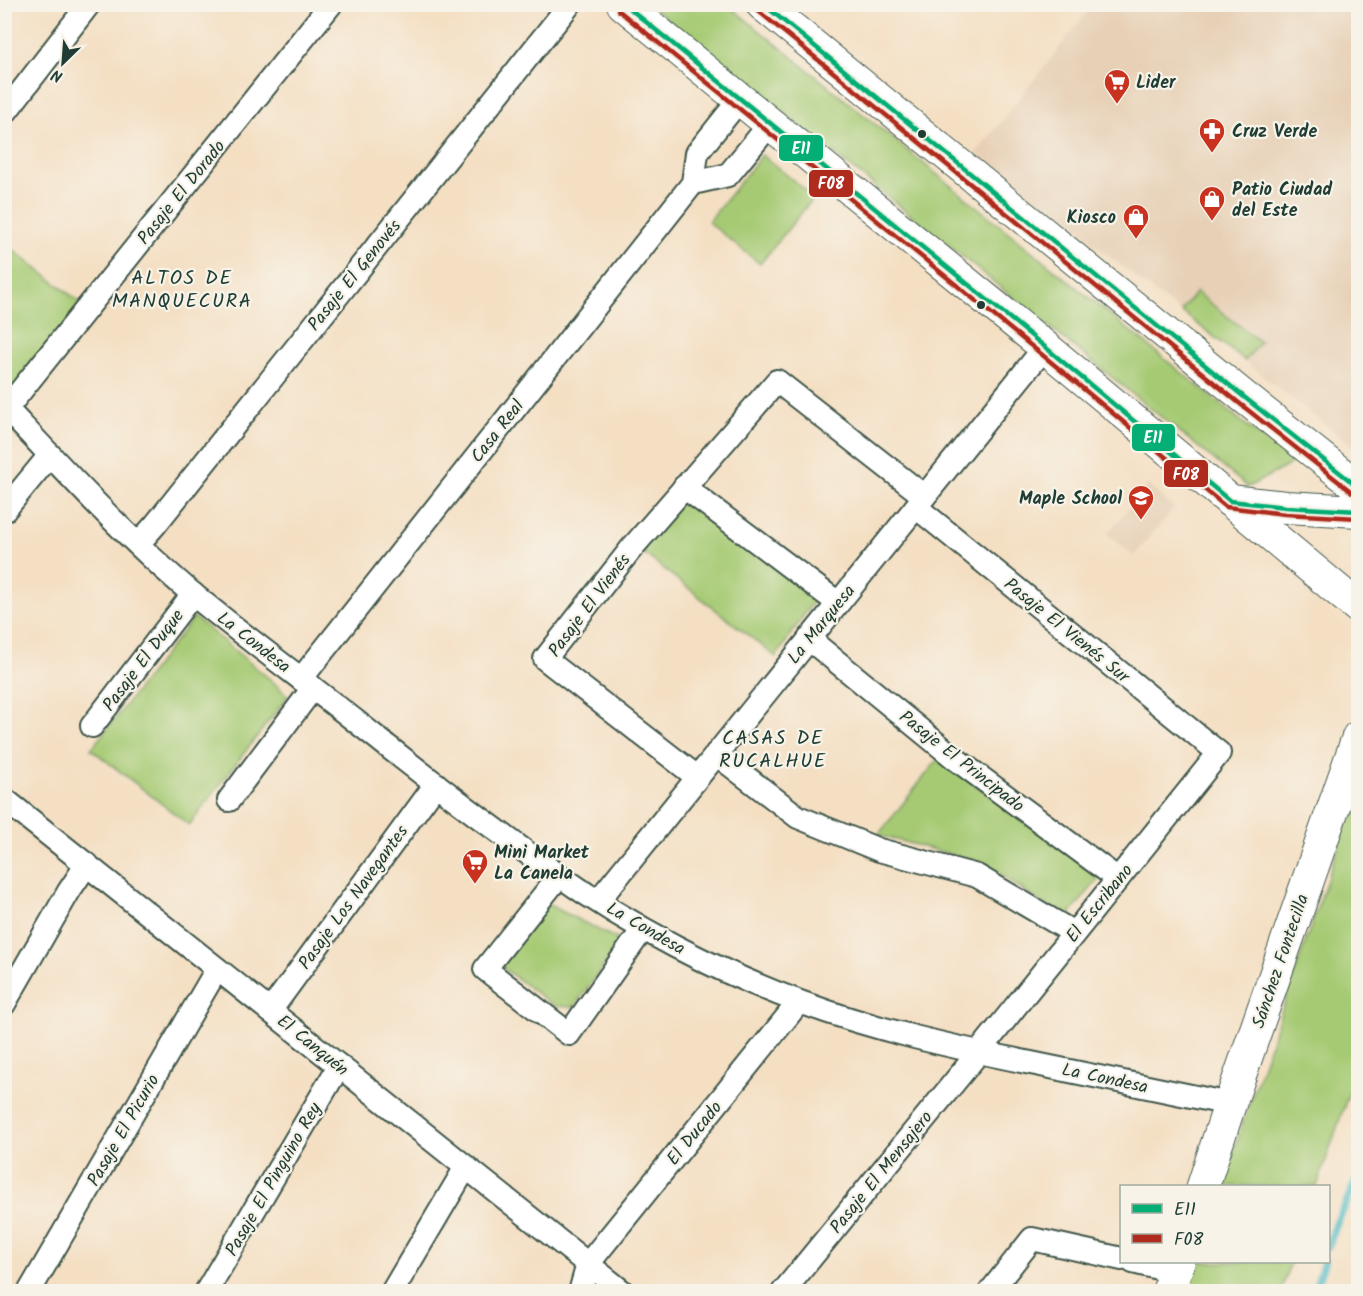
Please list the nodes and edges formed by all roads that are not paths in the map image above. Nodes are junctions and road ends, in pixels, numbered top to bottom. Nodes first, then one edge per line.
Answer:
1 (89, 4) edge
2 (332, 4) edge
3 (570, 4) edge
4 (623, 4) edge
5 (762, 4) edge
6 (740, 99) junction
7 (4, 114) edge
8 (770, 124) junction
9 (693, 183) junction
10 (1044, 347) junction
11 (6, 407) edge
12 (50, 455) junction
13 (1318, 455) junction
14 (684, 487) junction
15 (1359, 487) edge
16 (1230, 501) junction
17 (920, 502) junction
18 (1286, 507) junction
19 (4, 511) edge
20 (1359, 511) edge
21 (138, 544) junction
22 (193, 594) junction
23 (838, 603) junction
24 (1359, 607) edge
25 (809, 639) junction
26 (307, 683) junction
27 (92, 726) dead end
28 (1359, 737) edge
29 (1219, 753) joint
30 (716, 754) junction
31 (697, 777) junction
32 (436, 784) junction
33 (4, 799) edge
34 (229, 800) dead end
35 (87, 864) junction
36 (559, 876) junction
37 (1118, 879) junction
38 (598, 901) junction
39 (643, 929) junction
40 (1074, 933) junction
41 (218, 969) junction
42 (799, 1002) junction
43 (4, 1004) edge
44 (270, 1011) junction
45 (979, 1052) junction
46 (339, 1066) junction
47 (1230, 1104) junction
48 (466, 1167) junction
49 (1203, 1185) edge
50 (1120, 1259) edge
51 (1136, 1263) edge
52 (588, 1264) junction
53 (1174, 1275) edge
54 (29, 1292) edge
55 (206, 1292) edge
56 (392, 1292) edge
57 (580, 1292) edge
58 (623, 1292) edge
59 (783, 1292) edge
60 (990, 1292) edge

1 - 7 street
2 - 11 street, Pasaje El Dorado
3 - 21 street, Pasaje El Genovés
4 - 6 street
5 - 13 street
6 - 8 street
6 - 9 street
8 - 9 street
8 - 10 street
9 - 26 street, Casa Real
10 - 16 street
10 - 17 street, La Marquesa
11 - 12 street, La Condesa
12 - 19 street
12 - 21 street, La Condesa
13 - 15 street
13 - 18 street
14 - 17 street, Pasaje El Vienés
14 - 23 street
14 - 31 street, Pasaje El Vienés
16 - 18 street
16 - 24 street
17 - 23 street, La Marquesa
17 - 29 street, Pasaje El Vienés Sur
18 - 20 street
21 - 22 street, La Condesa
22 - 26 street, La Condesa
22 - 27 street, Pasaje El Duque
23 - 25 street, La Marquesa
25 - 30 street, La Marquesa
25 - 37 street, Pasaje El Principado
26 - 32 street, La Condesa
26 - 34 street, Casa Real
28 - 47 street, Sánchez Fontecilla
29 - 37 street, El Escribano
30 - 31 street, La Marquesa
30 - 40 street
31 - 38 street, La Marquesa
32 - 36 street, La Condesa
32 - 44 street, Pasaje Los Navegantes
33 - 35 street, El Canquén
35 - 41 street, El Canquén
35 - 43 street
36 - 38 street, La Condesa
36 - 39 street
37 - 40 street, El Escribano
38 - 39 street, La Condesa
39 - 42 street, La Condesa
40 - 45 street, El Escribano
41 - 44 street, El Canquén
41 - 54 street, Pasaje El Picurio
42 - 45 street, La Condesa
42 - 52 street, El Ducado
44 - 46 street, El Canquén
45 - 47 street, La Condesa
45 - 59 street, Pasaje El Mensajero
46 - 48 street, El Canquén
46 - 55 street, Pasaje El Pinguino Rey
47 - 49 street, Sánchez Fontecilla
48 - 52 street, El Canquén
48 - 56 street
50 - 60 street
51 - 53 street
52 - 57 street
52 - 58 street, El Canquén

